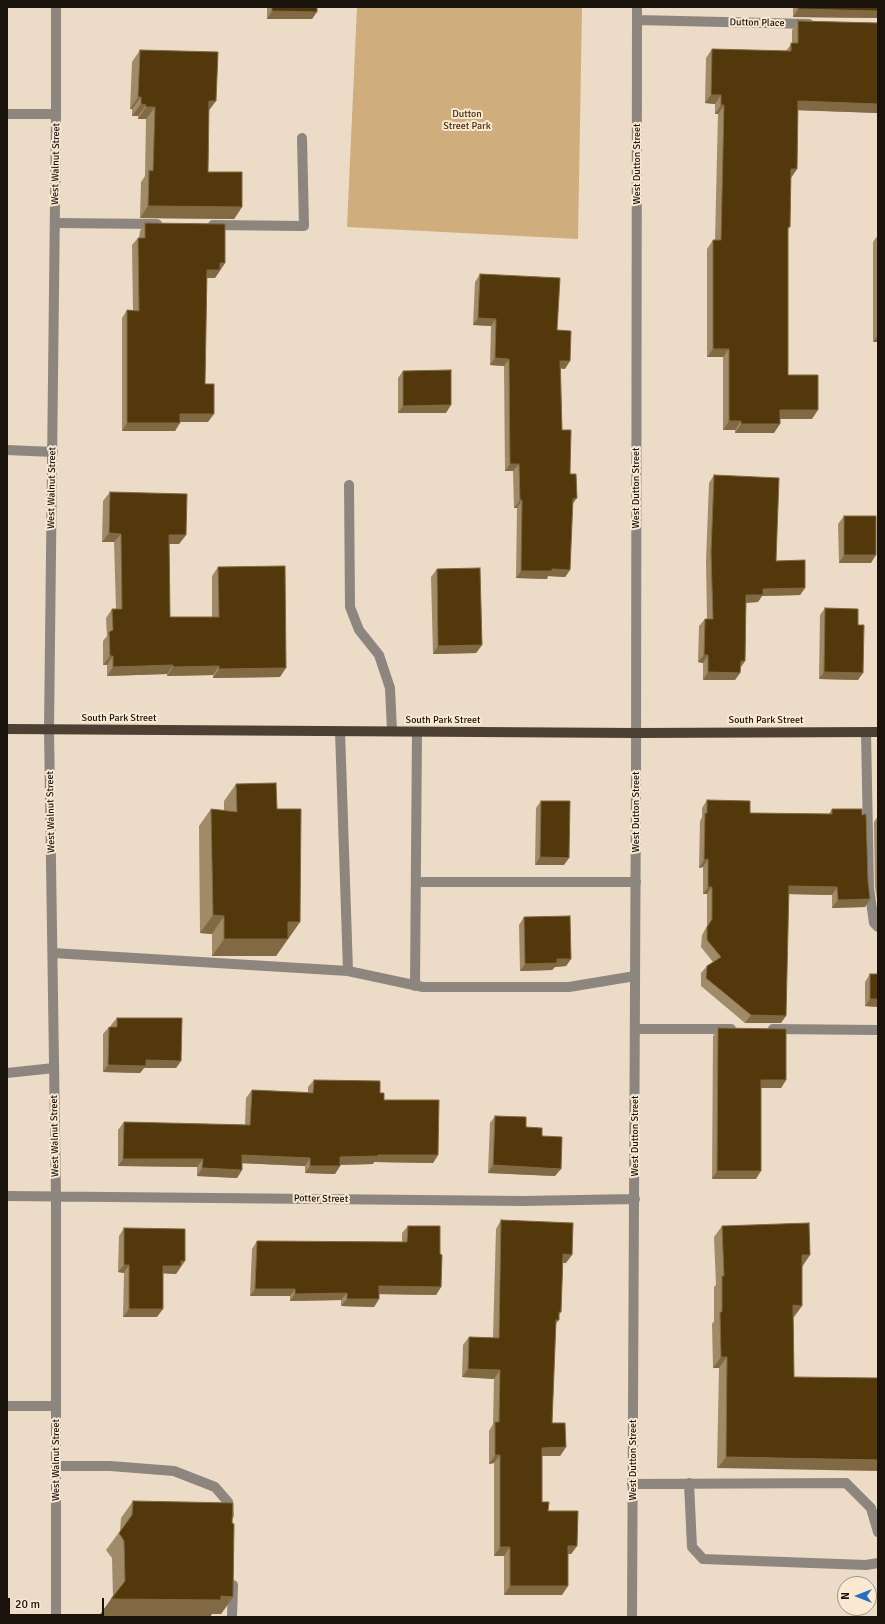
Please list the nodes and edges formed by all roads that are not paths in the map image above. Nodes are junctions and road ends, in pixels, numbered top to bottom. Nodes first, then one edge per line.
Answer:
1 (56, 7) edge
2 (637, 7) edge
3 (637, 20) junction
4 (816, 24) edge
5 (7, 114) edge
6 (56, 114) junction
7 (302, 138) dead end
8 (55, 223) junction
9 (164, 224) edge
10 (203, 225) edge
11 (7, 450) edge
12 (53, 452) junction
13 (349, 485) dead end
14 (7, 729) edge
15 (49, 729) junction
16 (340, 731) junction
17 (392, 731) junction
18 (417, 732) junction
19 (866, 732) junction
20 (878, 732) edge
21 (636, 733) junction
22 (416, 882) junction
23 (636, 882) junction
24 (878, 927) edge
25 (53, 953) junction
26 (348, 972) junction
27 (635, 976) junction
28 (415, 986) junction
29 (635, 1029) junction
30 (744, 1029) edge
31 (760, 1029) edge
32 (878, 1030) edge
33 (54, 1068) junction
34 (7, 1073) edge
35 (7, 1196) edge
36 (56, 1196) junction
37 (635, 1199) junction
38 (7, 1406) edge
39 (56, 1406) junction
40 (56, 1466) junction
41 (689, 1483) junction
42 (632, 1484) junction
43 (230, 1525) edge
44 (878, 1532) edge
45 (878, 1563) edge
46 (233, 1571) edge
47 (56, 1617) edge
48 (232, 1617) edge
49 (632, 1617) edge

1 - 6 street, West Walnut Street
2 - 3 street, West Dutton Street
3 - 4 street, Dutton Place
3 - 21 street, West Dutton Street
5 - 6 street
6 - 8 street, West Walnut Street
7 - 10 street
8 - 9 street
8 - 12 street, West Walnut Street
11 - 12 street
12 - 15 street, West Walnut Street
13 - 17 street
14 - 15 main road, South Park Street
15 - 16 main road, South Park Street
15 - 25 street, West Walnut Street
16 - 17 main road, South Park Street
16 - 26 street
17 - 18 main road, South Park Street
18 - 21 main road, South Park Street
18 - 22 street
19 - 20 main road, South Park Street
19 - 21 main road, South Park Street
19 - 24 street
21 - 23 street, West Dutton Street
22 - 23 street
22 - 28 street
23 - 27 street, West Dutton Street
25 - 26 street
25 - 33 street, West Walnut Street
26 - 28 street
27 - 28 street
27 - 29 street, West Dutton Street
29 - 30 street
29 - 37 street, West Dutton Street
31 - 32 street
33 - 34 street
33 - 36 street, West Walnut Street
35 - 36 street, Potter Street
36 - 37 street, Potter Street
36 - 39 street, West Walnut Street
37 - 42 street, West Dutton Street
38 - 39 street
39 - 40 street, West Walnut Street
40 - 43 street
40 - 47 street, West Walnut Street
41 - 42 street
41 - 44 street
41 - 45 street
42 - 49 street, West Dutton Street
46 - 48 street

